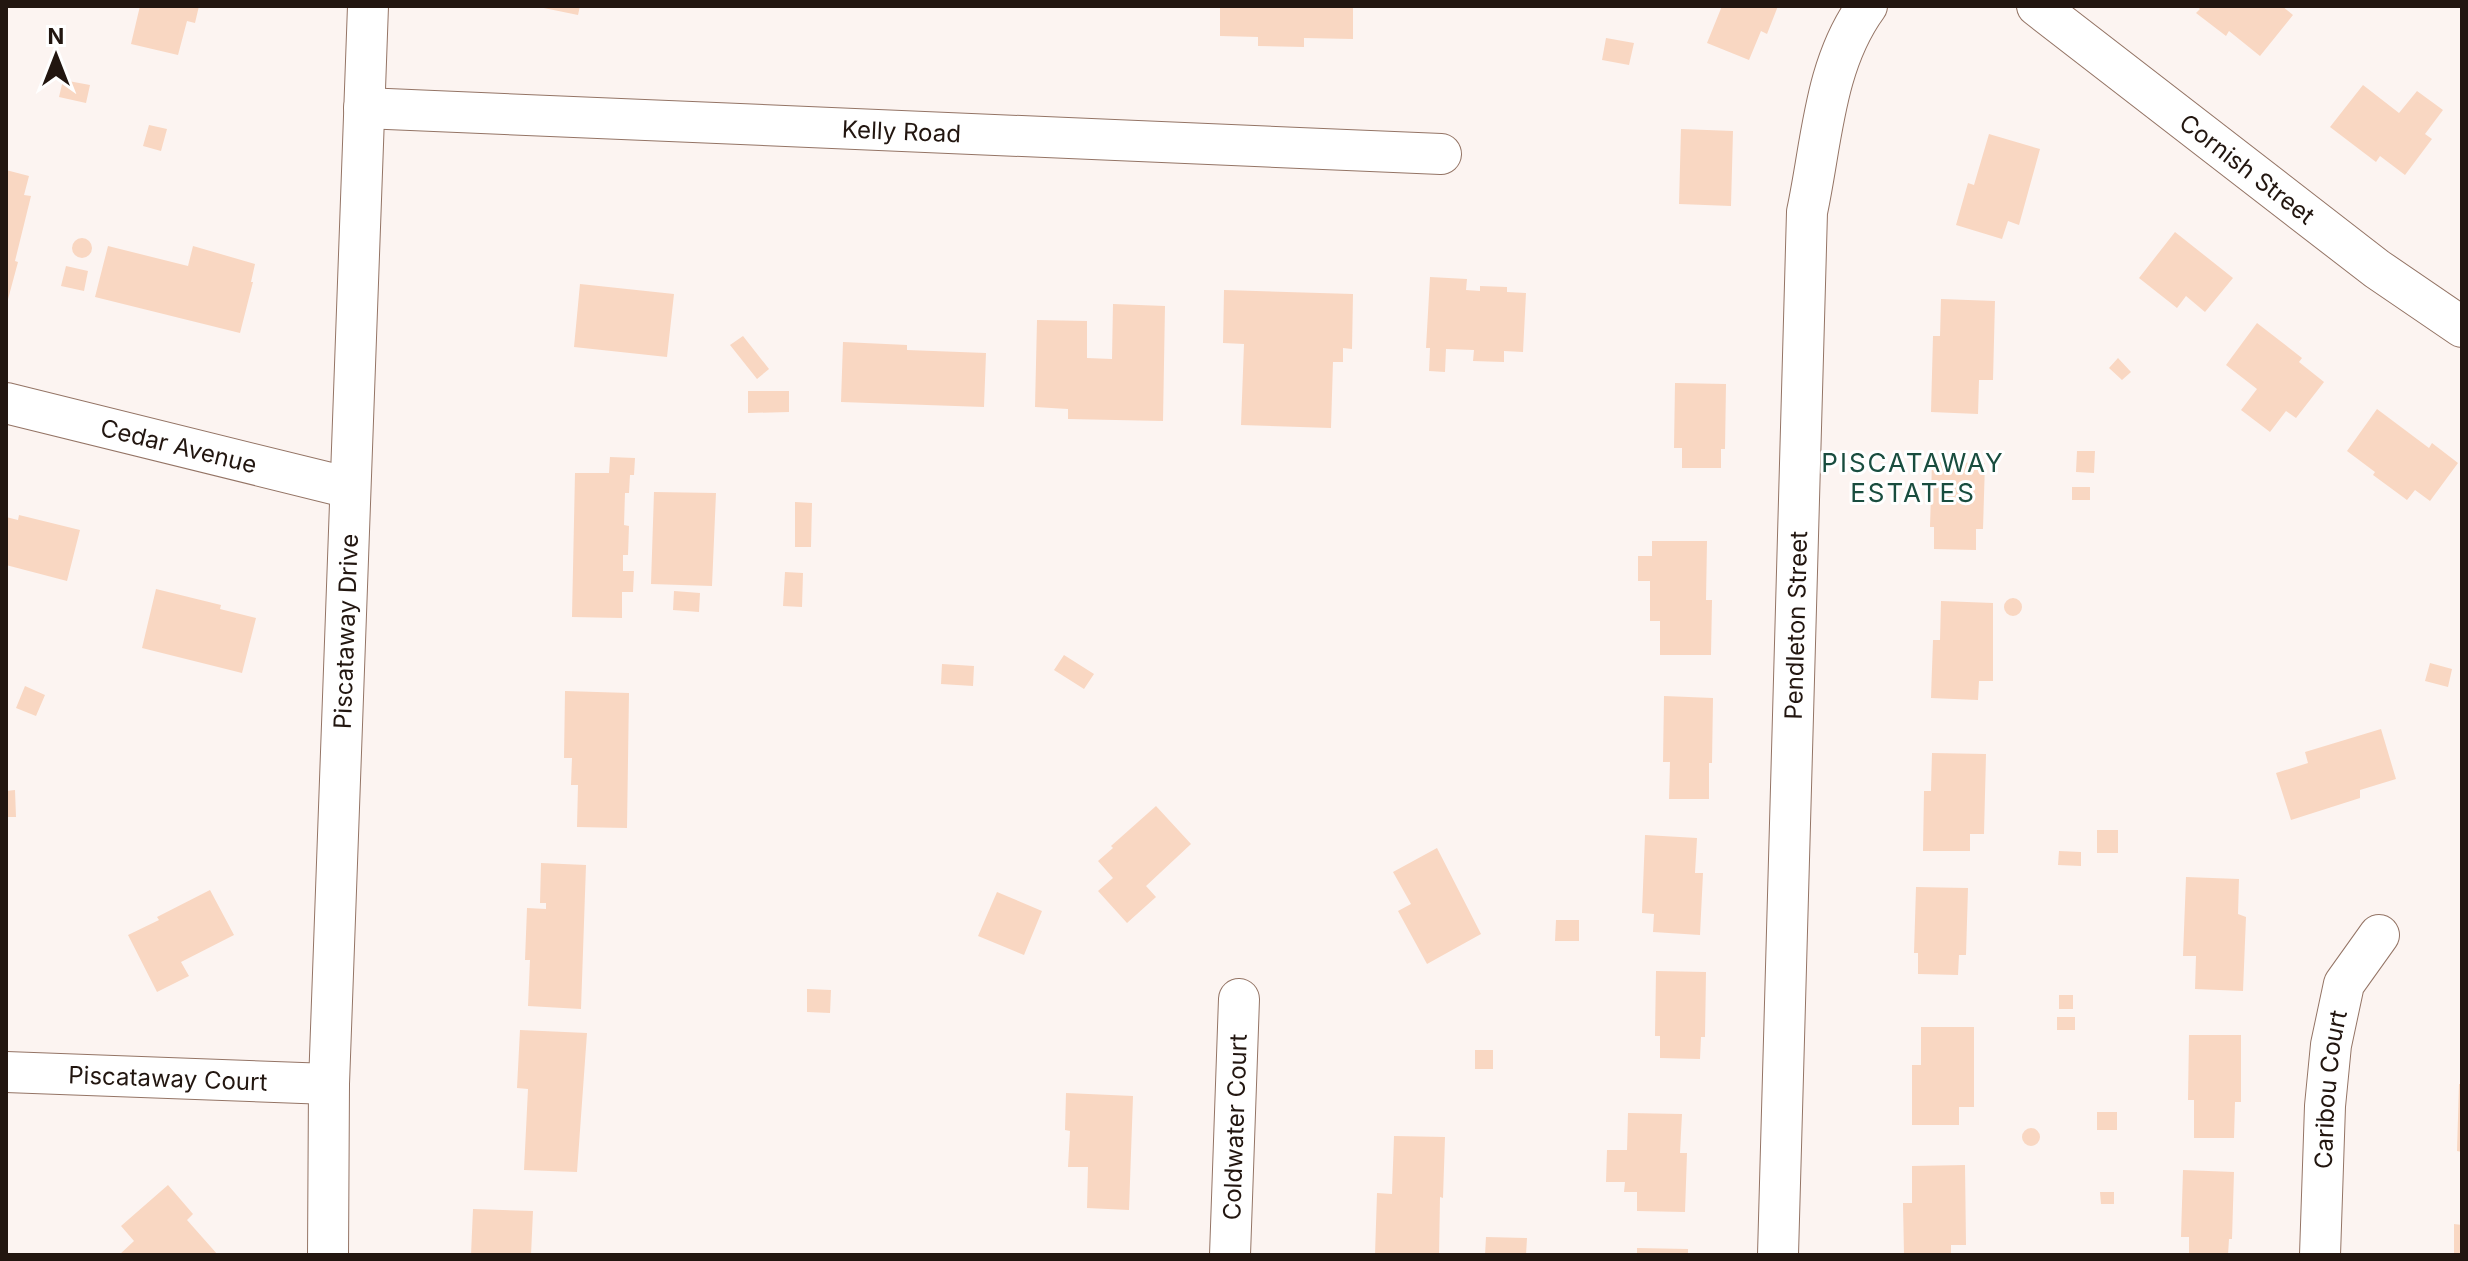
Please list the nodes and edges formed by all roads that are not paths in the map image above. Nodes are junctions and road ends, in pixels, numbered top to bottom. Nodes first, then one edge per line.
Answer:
1 (368, 6) edge
2 (1867, 6) edge
3 (2037, 6) edge
4 (364, 108) junction
5 (1441, 154) dead end
6 (2462, 327) edge
7 (6, 403) edge
8 (350, 488) junction
9 (2379, 935) dead end
10 (1239, 999) dead end
11 (6, 1072) edge
12 (329, 1084) junction
13 (328, 1255) edge
14 (1230, 1255) edge
15 (1778, 1255) edge
16 (2320, 1255) edge

1 - 4 street, Piscataway Drive
2 - 15 street, Pendleton Street
3 - 6 street, Cornish Street
4 - 5 street, Kelly Road
4 - 8 street, Piscataway Drive
7 - 8 street, Cedar Avenue
8 - 12 street, Piscataway Drive
9 - 16 street, Caribou Court
10 - 14 street, Coldwater Court
11 - 12 street, Piscataway Court
12 - 13 street, Piscataway Drive

